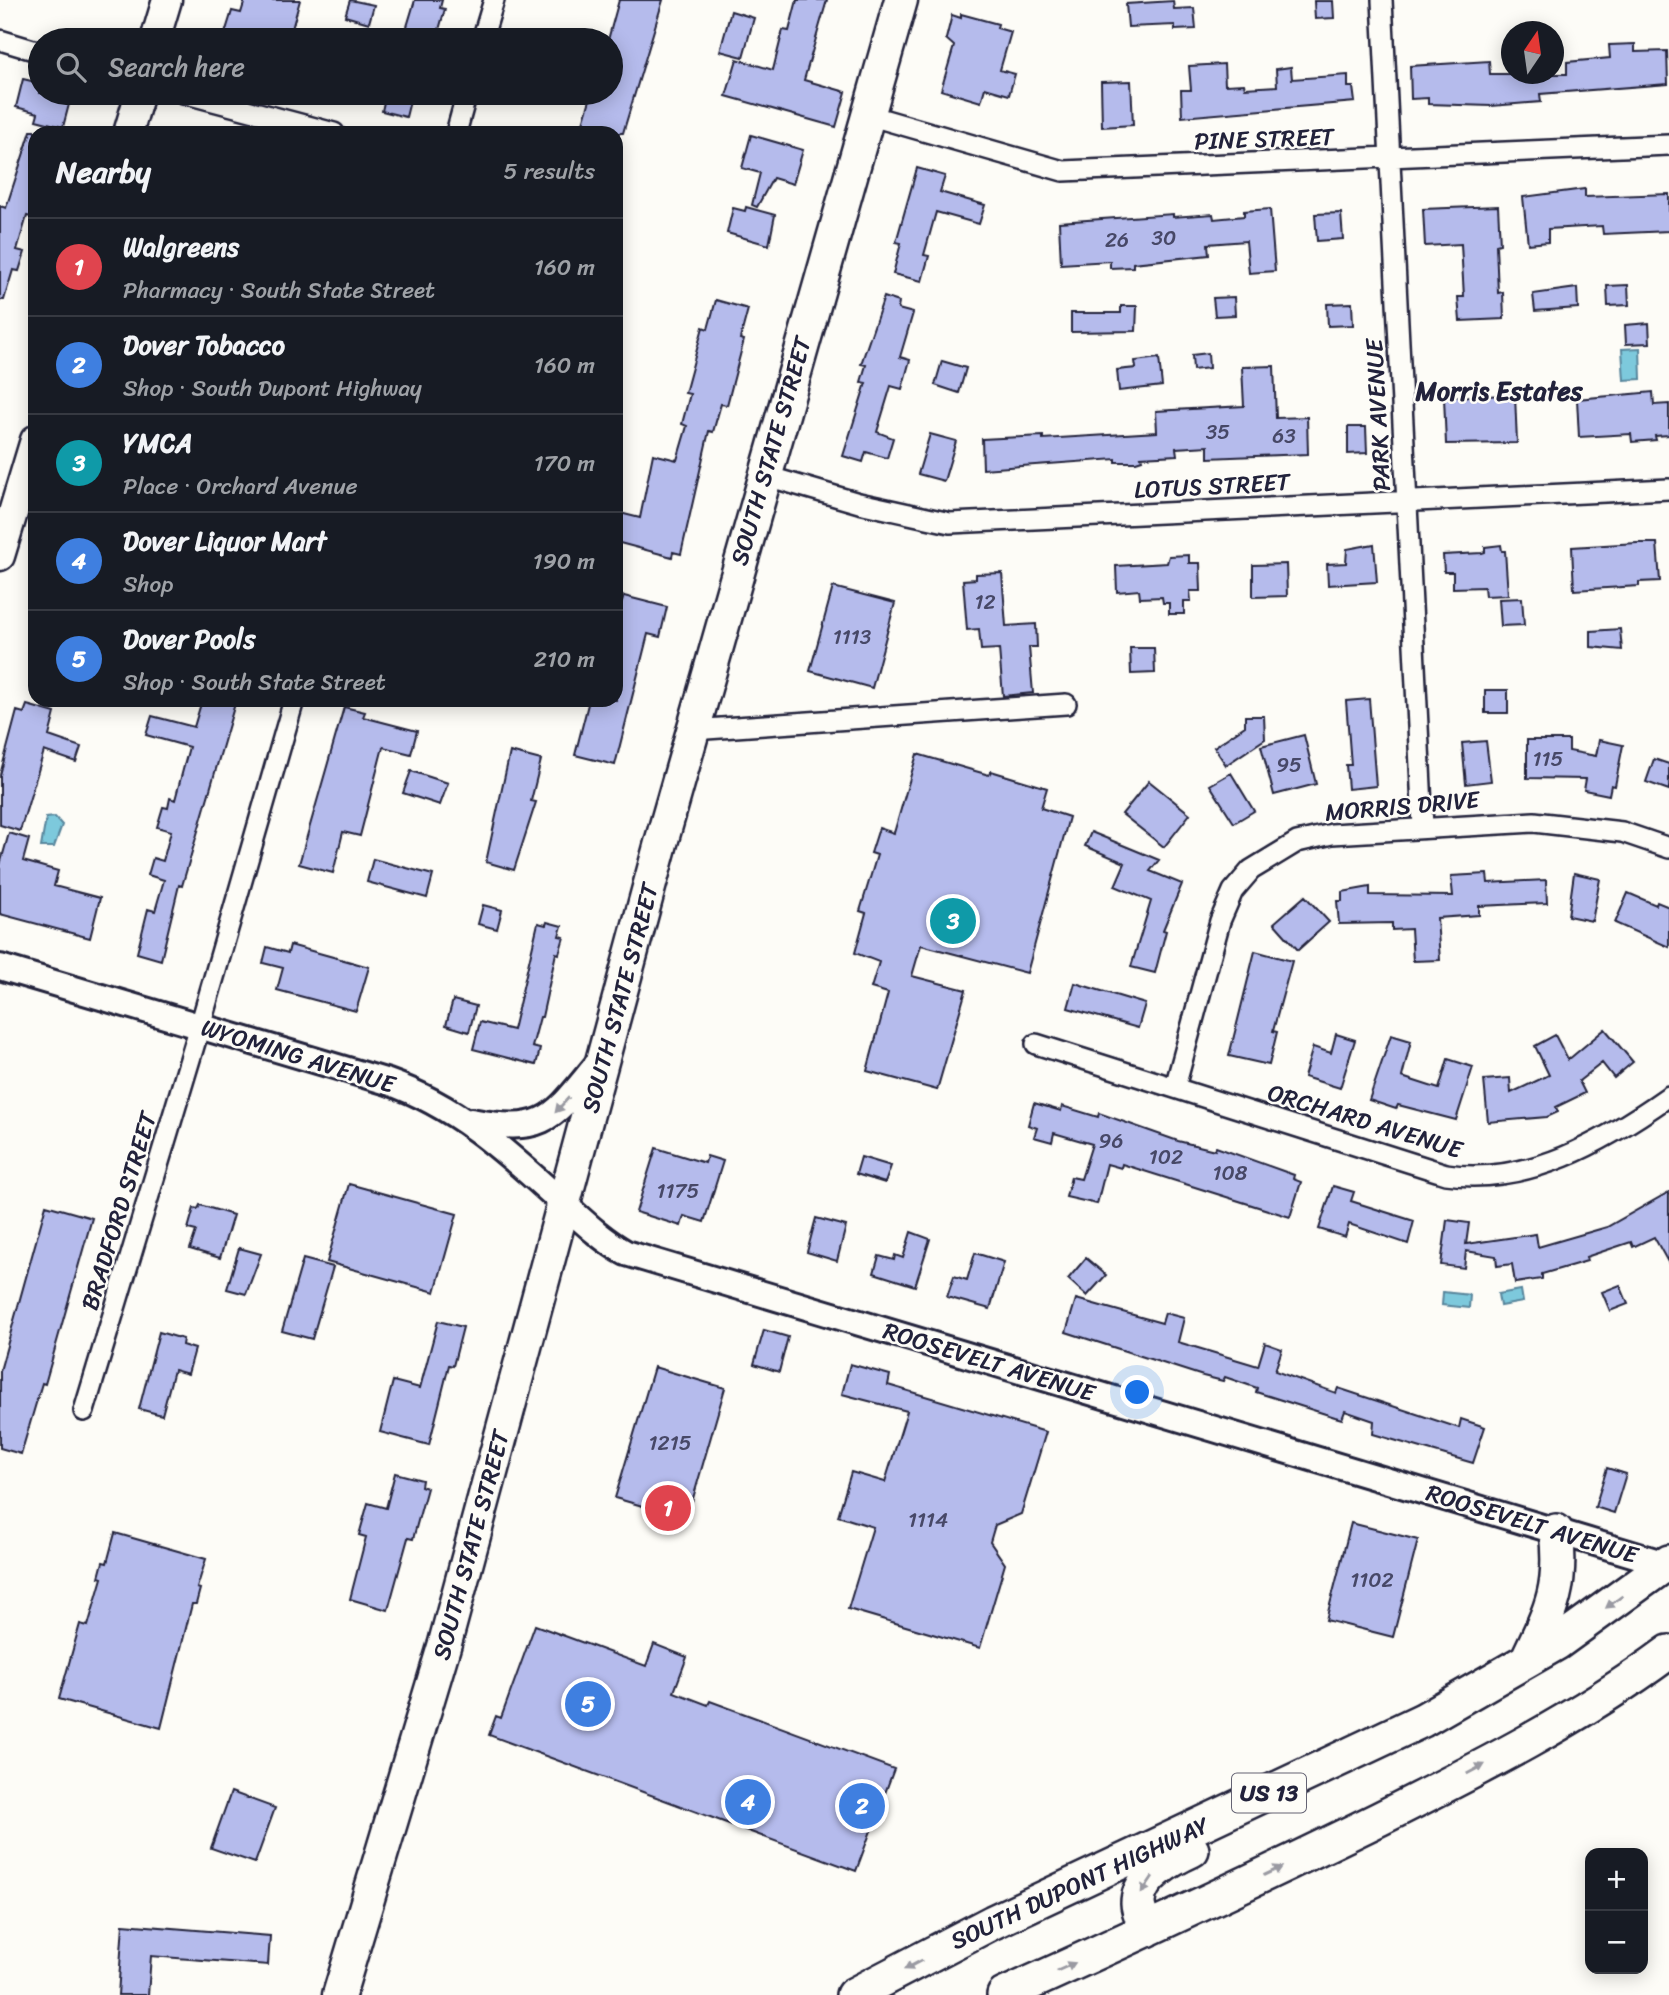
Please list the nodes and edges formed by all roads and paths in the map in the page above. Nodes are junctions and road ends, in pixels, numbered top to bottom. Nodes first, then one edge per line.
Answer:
1 (167, 0) edge
2 (494, 0) edge
3 (901, 0) edge
4 (1382, 0) edge
5 (159, 28) edge
6 (486, 28) edge
7 (0, 40) edge
8 (28, 48) edge
9 (136, 105) edge
10 (228, 105) edge
11 (464, 105) edge
12 (868, 116) junction
13 (130, 126) edge
14 (308, 126) edge
15 (458, 126) edge
16 (1669, 145) edge
17 (1391, 158) junction
18 (28, 463) edge
19 (763, 475) junction
20 (1669, 489) edge
21 (1407, 501) junction
22 (0, 556) edge
23 (1066, 704) dead end
24 (291, 707) edge
25 (692, 730) junction
26 (1423, 827) junction
27 (1669, 848) edge
28 (0, 967) edge
29 (200, 1026) junction
30 (1036, 1044) dead end
31 (606, 1053) junction
32 (1175, 1087) junction
33 (1669, 1096) edge
34 (467, 1120) junction
35 (564, 1204) junction
36 (84, 1411) dead end
37 (1556, 1531) junction
38 (1668, 1563) edge
39 (1669, 1652) edge
40 (1527, 1660) junction
41 (1390, 1736) junction
42 (1147, 1930) junction
43 (858, 1993) edge
44 (339, 1995) edge
45 (1004, 1995) edge

1 - 5 main road
2 - 6 street
3 - 12 main road, SOUTH STATE STREET
4 - 17 street, PARK AVENUE
7 - 8 street
9 - 13 main road
10 - 14 street
11 - 15 street
12 - 17 street, PINE STREET
12 - 19 main road, SOUTH STATE STREET
16 - 17 street, PINE STREET
17 - 21 street, PARK AVENUE
18 - 22 main road
19 - 21 street, LOTUS STREET
19 - 25 main road, SOUTH STATE STREET
20 - 21 street, LOTUS STREET
21 - 26 street, PARK AVENUE
23 - 25 street
24 - 29 street, BRADFORD STREET
25 - 31 main road, SOUTH STATE STREET
26 - 27 street, MORRIS DRIVE
26 - 32 street, MORRIS DRIVE
28 - 29 street, WYOMING AVENUE
29 - 34 street, WYOMING AVENUE
29 - 36 street, BRADFORD STREET
30 - 32 street, ORCHARD AVENUE
31 -> 34 street
31 - 35 main road, SOUTH STATE STREET
32 - 33 street, ORCHARD AVENUE
34 - 35 street, WYOMING AVENUE
35 - 37 street, ROOSEVELT AVENUE
35 - 44 main road, SOUTH STATE STREET
37 - 38 street, ROOSEVELT AVENUE
37 - 40 highway
38 -> 40 highway, SOUTH DUPONT HIGHWAY / US 13
42 -> 39 highway
40 - 41 highway, SOUTH DUPONT HIGHWAY / US 13
41 -> 42 highway
41 -> 43 highway, SOUTH DUPONT HIGHWAY / US 13
45 -> 42 highway

